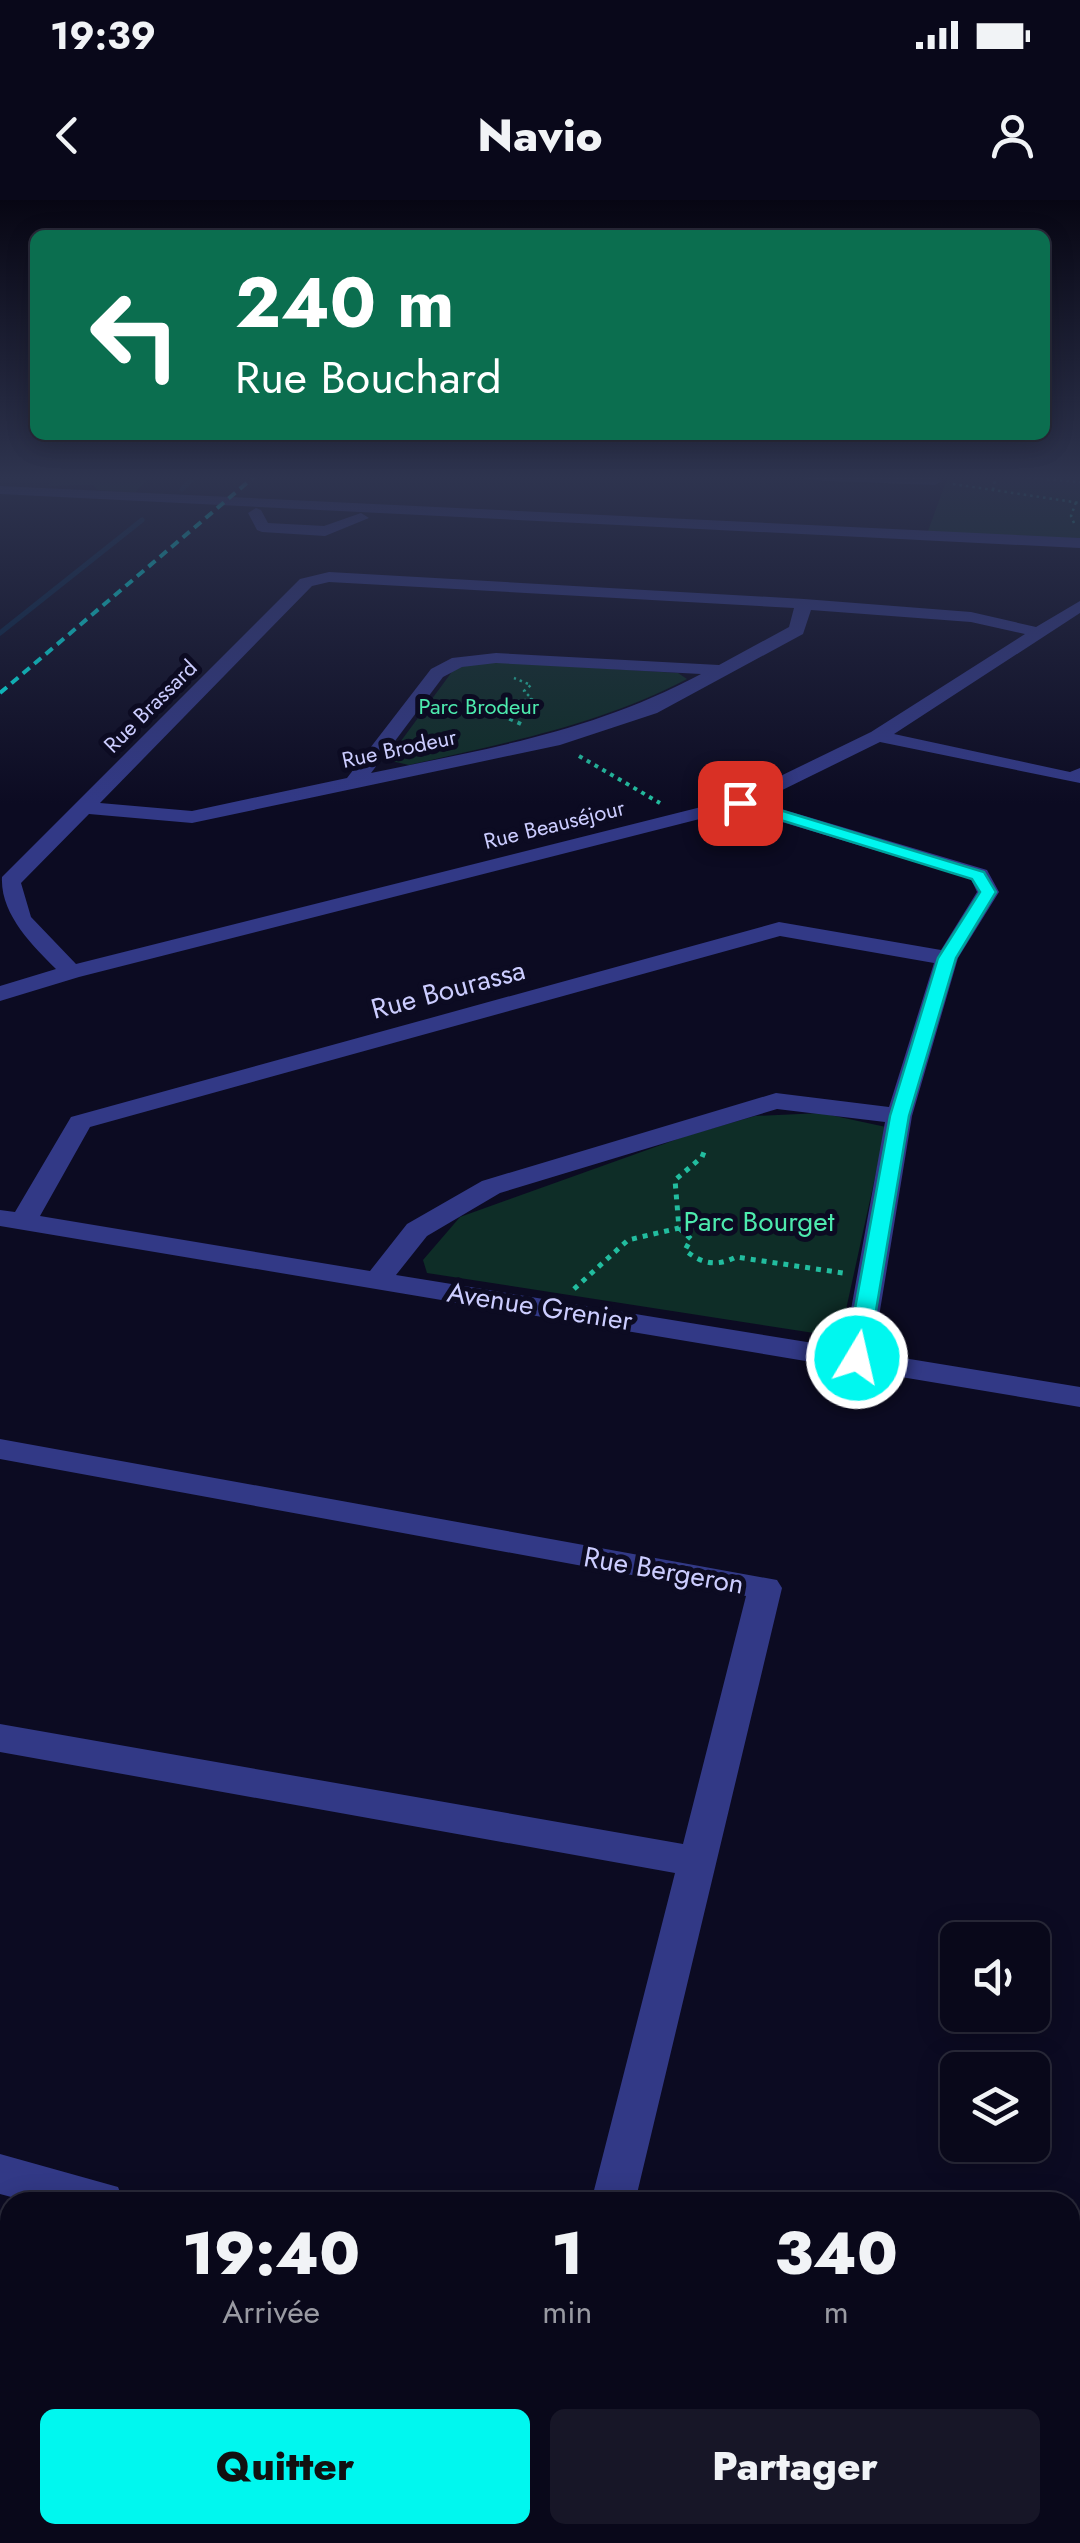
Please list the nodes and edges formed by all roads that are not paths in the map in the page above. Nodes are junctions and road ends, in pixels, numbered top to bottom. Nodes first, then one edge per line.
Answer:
1 (303, 585) edge
2 (476, 585) edge
3 (804, 604) junction
4 (1080, 606) edge
5 (1038, 632) junction
6 (725, 670) junction
7 (878, 736) junction
8 (1080, 774) edge
9 (352, 784) junction
10 (740, 803) junction
11 (81, 807) junction
12 (947, 958) junction
13 (70, 972) junction
14 (0, 994) edge
15 (899, 1116) junction
16 (11, 1220) edge
17 (378, 1279) junction
18 (857, 1358) junction
19 (1080, 1397) edge
20 (0, 1449) edge
21 (0, 1738) edge
22 (698, 1862) junction
23 (0, 2174) edge
24 (66, 2192) edge
25 (616, 2192) edge

1 - 11 street, Rue Brassard
2 - 3 street, Rue Brassard
3 - 5 street, Rue Brassard
3 - 6 street, Rue Brodeur
4 - 5 street, Rue Beauséjour
5 - 7 street, Rue Beauséjour
6 - 9 street, Rue Brodeur
6 - 9 street
7 - 8 street
7 - 10 street, Rue Beauséjour
9 - 11 street, Rue Brodeur
10 - 12 street
10 - 13 street, Rue Beauséjour
11 - 13 street, Rue Brassard
12 - 15 street
12 - 16 street, Rue Bourassa
13 - 14 street, Rue Beauséjour
15 - 17 street
15 - 18 street
16 - 17 street, Avenue Grenier
17 - 18 street, Avenue Grenier
18 - 19 street, Avenue Grenier
20 - 22 street, Rue Bergeron
21 - 22 street
22 - 25 street, Rue Bergeron
23 - 24 street

